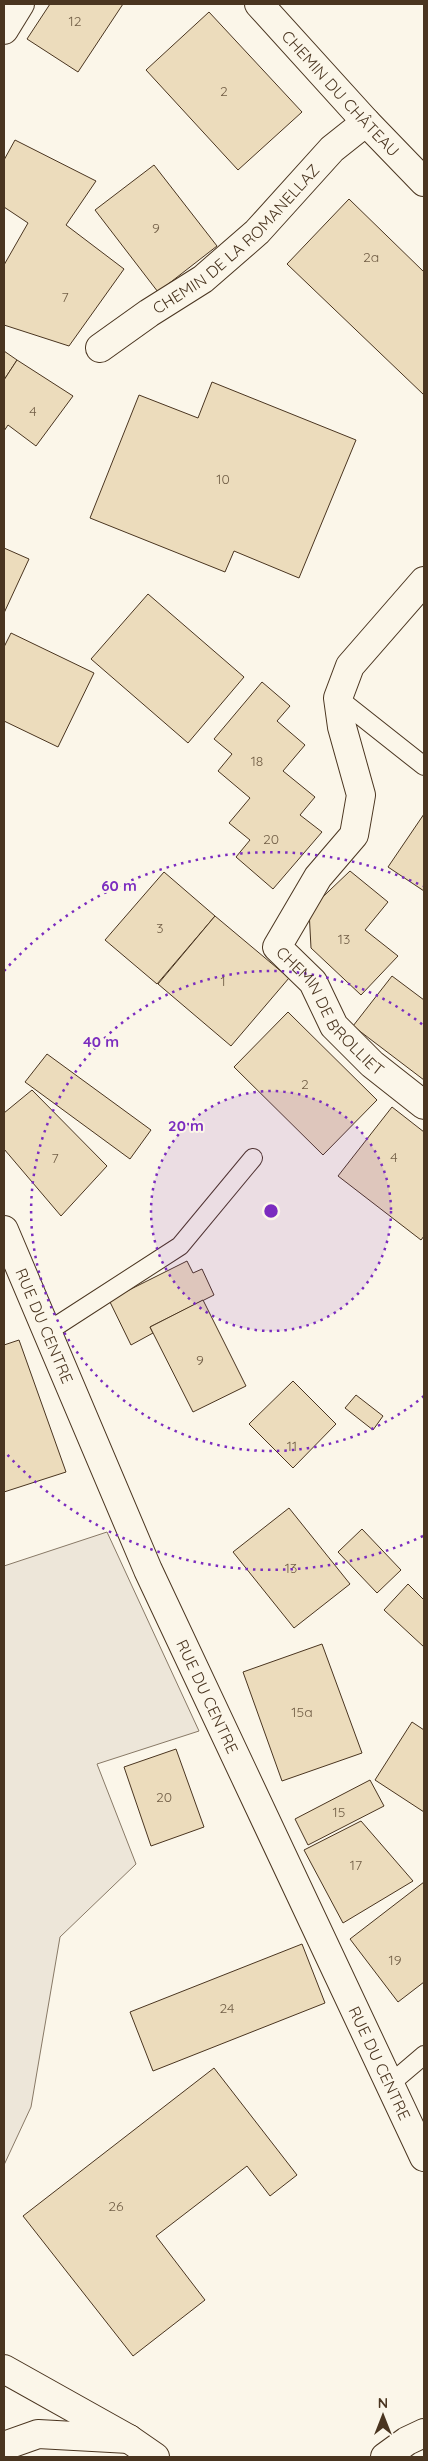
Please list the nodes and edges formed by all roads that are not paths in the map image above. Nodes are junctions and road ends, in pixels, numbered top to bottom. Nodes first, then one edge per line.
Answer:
1 (20, 4) edge
2 (259, 4) edge
3 (4, 30) edge
4 (366, 122) junction
5 (421, 174) edge
6 (100, 348) dead end
7 (424, 581) edge
8 (338, 698) junction
9 (424, 766) edge
10 (424, 1105) edge
11 (253, 1158) dead end
12 (4, 1230) edge
13 (47, 1332) junction
14 (424, 2055) edge
15 (390, 2084) junction
16 (424, 2157) edge
17 (4, 2370) edge
18 (424, 2419) edge
19 (415, 2437) edge
20 (129, 2438) junction
21 (4, 2446) edge
22 (155, 2457) edge
23 (385, 2457) edge

1 - 3 street
2 - 4 street, CHEMIN DU CHÂTEAU
4 - 5 street, CHEMIN DU CHÂTEAU
4 - 6 street, CHEMIN DE LA ROMANELLAZ
7 - 8 street
8 - 9 lane
8 - 10 street, CHEMIN DE BROLLIET
11 - 13 lane
12 - 13 street, RUE DU CENTRE
13 - 15 street, RUE DU CENTRE
14 - 15 lane
15 - 16 street, RUE DU CENTRE
17 - 20 street
18 - 19 street
19 - 23 street
20 - 21 street
20 - 22 street

